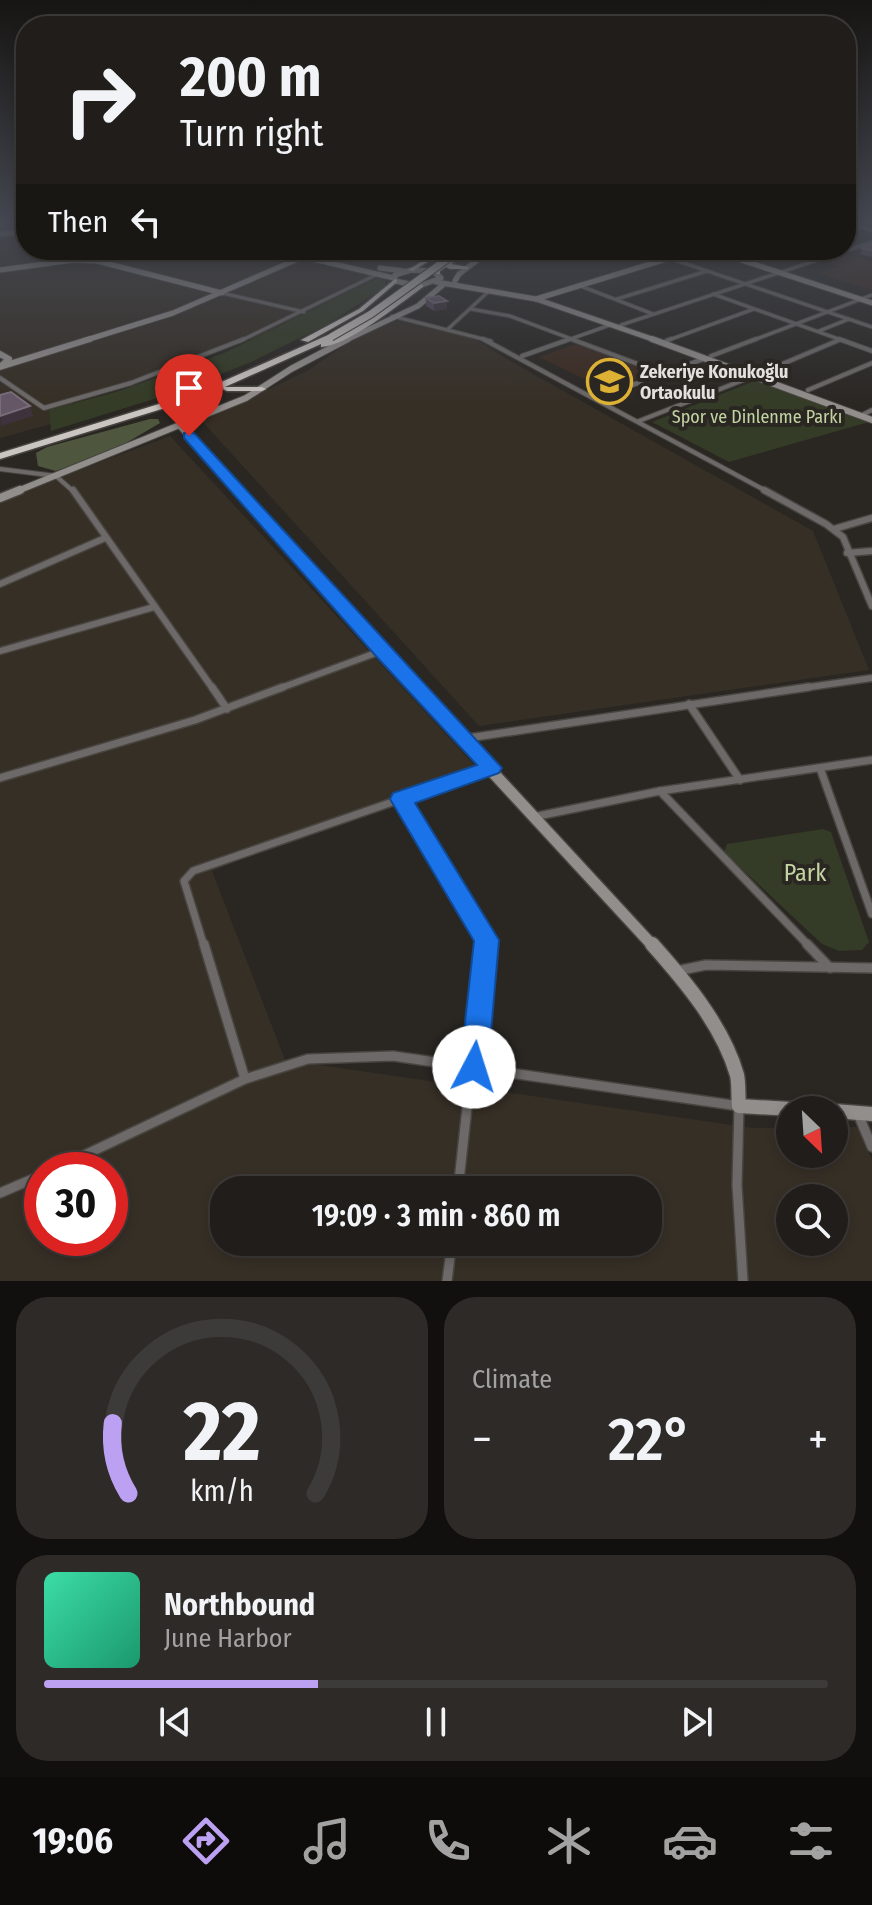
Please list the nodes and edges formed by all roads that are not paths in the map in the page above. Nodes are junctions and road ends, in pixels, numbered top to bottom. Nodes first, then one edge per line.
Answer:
1 (172, 284) edge
2 (233, 284) edge
3 (240, 284) edge
4 (360, 284) edge
5 (391, 284) edge
6 (404, 284) edge
7 (410, 284) edge
8 (413, 284) edge
9 (436, 284) edge
10 (441, 284) edge
11 (445, 284) edge
12 (469, 284) edge
13 (566, 284) edge
14 (582, 284) edge
15 (666, 284) edge
16 (743, 284) edge
17 (747, 284) edge
18 (813, 284) edge
19 (578, 285) junction
20 (420, 287) junction
21 (489, 291) junction
22 (211, 293) junction
23 (222, 293) junction
24 (713, 294) junction
25 (527, 295) junction
26 (872, 295) edge
27 (406, 296) junction
28 (430, 297) junction
29 (538, 298) junction
30 (617, 299) junction
31 (861, 299) junction
32 (872, 303) edge
33 (471, 309) junction
34 (754, 309) junction
35 (826, 311) junction
36 (304, 312) junction
37 (653, 314) junction
38 (392, 316) junction
39 (849, 319) junction
40 (794, 323) junction
41 (610, 325) junction
42 (621, 325) junction
43 (872, 327) edge
44 (448, 329) junction
45 (817, 332) junction
46 (328, 336) junction
47 (571, 339) junction
48 (839, 340) junction
49 (666, 341) junction
50 (872, 351) edge
51 (0, 354) edge
52 (522, 356) junction
53 (709, 357) junction
54 (9, 359) junction
55 (872, 363) edge
56 (0, 365) edge
57 (251, 371) junction
58 (662, 373) junction
59 (758, 374) junction
60 (0, 378) edge
61 (266, 387) junction
62 (808, 390) junction
63 (196, 396) junction
64 (597, 398) junction
65 (869, 414) edge
66 (639, 421) junction
67 (181, 427) junction
68 (0, 450) edge
69 (0, 456) edge
70 (0, 469) edge
71 (56, 476) junction
72 (0, 498) edge
73 (872, 518) edge
74 (834, 529) junction
75 (105, 538) junction
76 (872, 551) edge
77 (847, 553) junction
78 (860, 578) junction
79 (872, 578) edge
80 (0, 584) edge
81 (871, 604) edge
82 (154, 607) junction
83 (0, 651) edge
84 (381, 651) junction
85 (872, 678) edge
86 (689, 704) junction
87 (227, 709) junction
88 (462, 739) junction
89 (872, 760) edge
90 (492, 768) junction
91 (820, 768) junction
92 (0, 778) edge
93 (740, 780) junction
94 (660, 791) junction
95 (401, 799) junction
96 (533, 817) junction
97 (872, 914) edge
98 (830, 968) junction
99 (872, 968) edge
100 (676, 971) junction
101 (474, 1067) junction
102 (245, 1079) junction
103 (739, 1106) junction
104 (776, 1108) edge
105 (865, 1114) edge
106 (872, 1147) edge
107 (94, 1152) edge
108 (460, 1176) edge
109 (24, 1183) edge
110 (0, 1193) edge
111 (450, 1256) edge
112 (447, 1281) edge
113 (743, 1281) edge

1 - 22 street
2 - 22 street
3 - 23 street
4 - 36 street
5 - 57 highway
6 - 46 highway, bridge
7 - 20 street
8 - 46 highway, bridge
9 - 20 street
10 - 28 street
11 - 21 street
12 - 25 street
13 - 25 street
14 - 19 street
15 - 30 street
16 - 24 street
17 - 35 street
18 - 31 street
19 - 29 street
19 - 30 street
20 - 27 highway
20 - 28 highway
21 - 25 street
21 - 33 street
22 - 23 street
22 - 54 street
23 - 36 street
23 - 56 street
24 - 34 street
24 - 37 street
25 - 29 street
26 - 31 street
27 - 28 highway
27 - 57 highway
28 - 38 street
29 - 41 street
29 - 42 street
30 - 37 street
31 - 32 street
31 - 35 street
33 - 44 street
33 - 47 street
34 - 40 street
34 - 49 street
35 - 39 street
35 - 40 street
36 - 60 street
37 - 42 street
38 - 44 street
38 - 61 street
39 - 43 street
39 - 45 street
40 - 45 street
40 - 53 street
41 - 47 street
41 - 53 street
42 - 49 street
44 - 52 street
45 - 48 street
46 - 57 highway
47 - 52 street
47 - 58 street
48 - 50 street
48 - 59 street
49 - 53 street
51 - 54 street
52 - 64 street
53 - 58 street
53 - 59 street
54 - 56 street
55 - 62 street
57 - 61 highway
57 - 63 highway
57 - 68 highway
58 - 64 street
59 - 62 street
59 - 65 street
59 - 66 street
61 - 63 highway
61 - 67 street
62 - 65 street
63 - 69 highway
64 - 66 street
66 - 74 street
67 - 71 street
67 - 84 street
70 - 71 street
71 - 72 street
71 - 75 street
73 - 74 street
74 - 77 street
75 - 80 street
75 - 82 street
76 - 77 street
77 - 78 street
78 - 79 street
78 - 81 street
82 - 83 street
82 - 87 street
84 - 87 street
84 - 88 street
85 - 86 street
86 - 88 street
86 - 93 street
87 - 92 street
88 - 90 street
89 - 91 street
90 - 95 street
90 - 96 street
91 - 93 street
91 - 97 street
93 - 94 street
94 - 96 street
94 - 98 street
95 - 101 street
95 - 102 street
96 - 100 street
98 - 99 street
98 - 100 street
100 - 103 street
101 - 102 street
101 - 103 street
101 - 108 street
102 - 107 street
103 - 104 street
103 - 113 street
105 - 106 street
109 - 110 street
111 - 112 street

